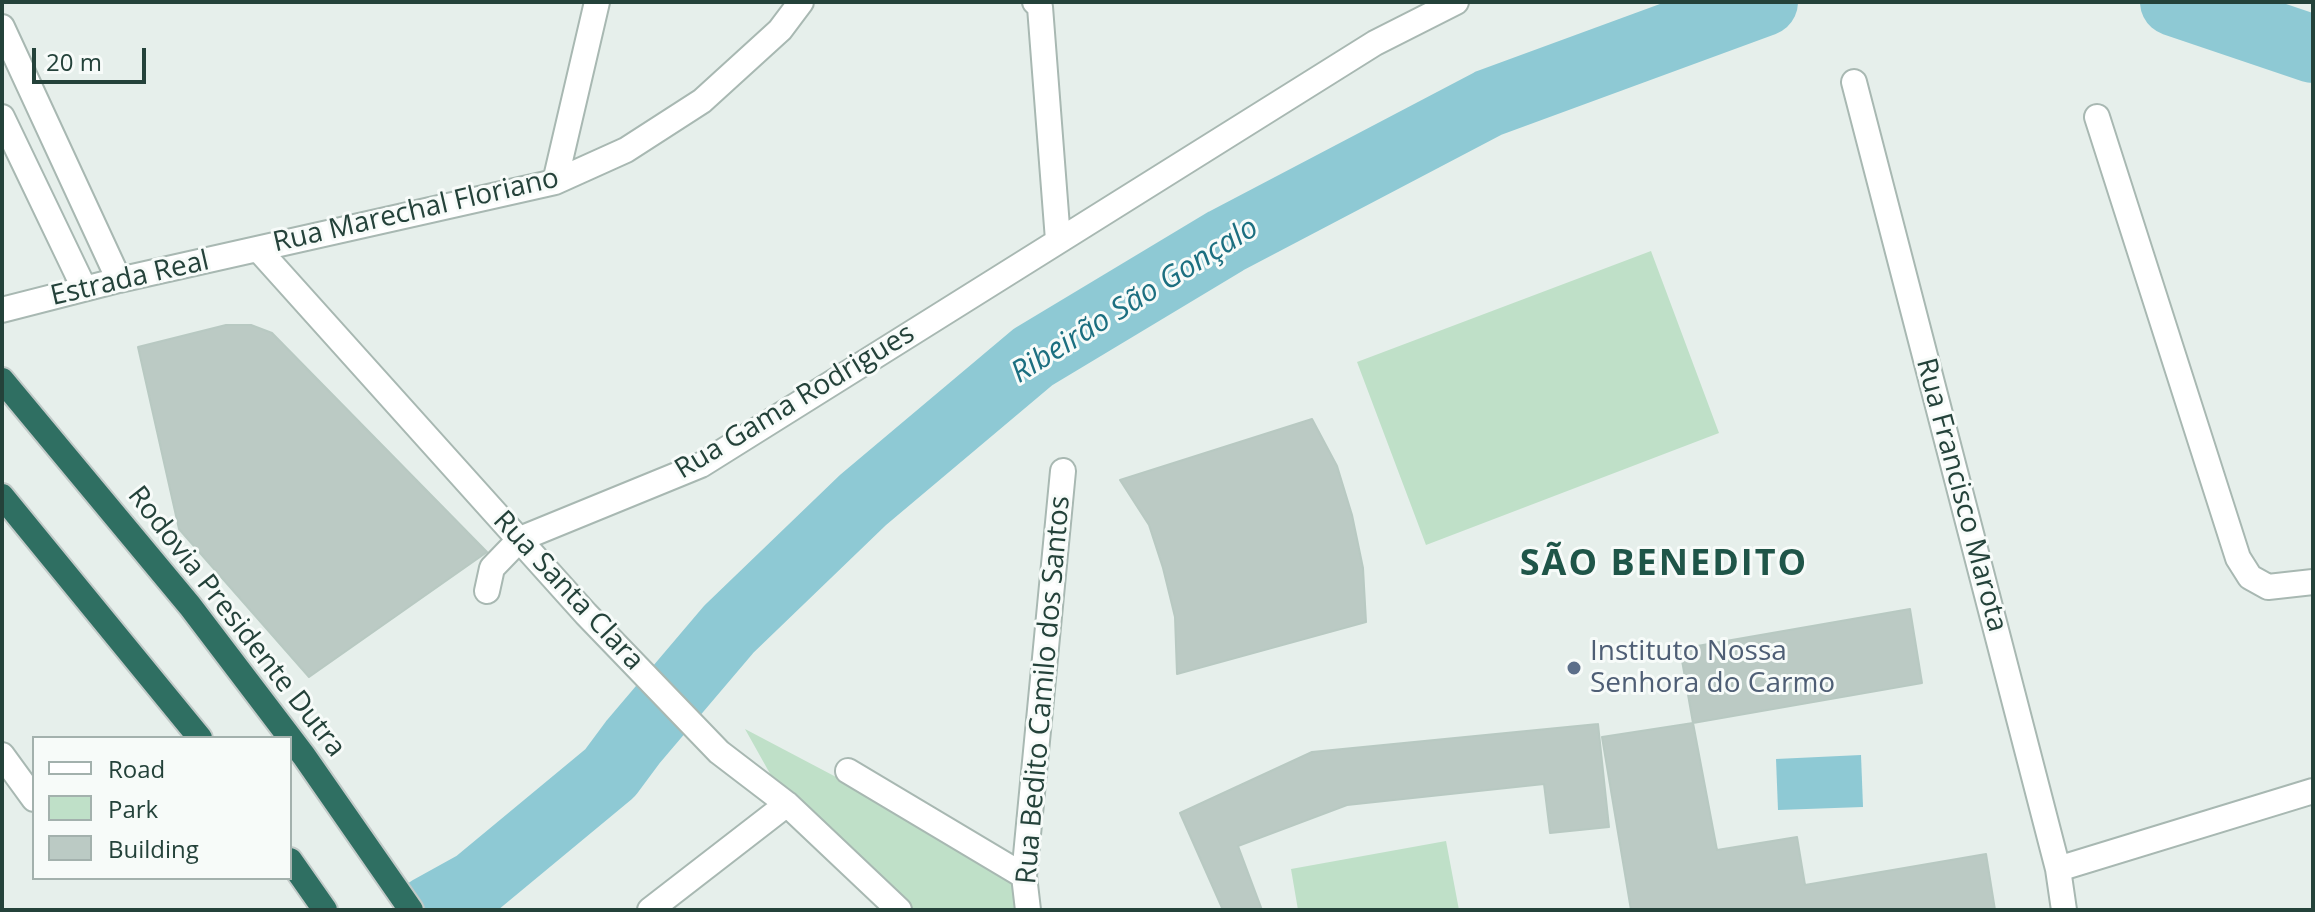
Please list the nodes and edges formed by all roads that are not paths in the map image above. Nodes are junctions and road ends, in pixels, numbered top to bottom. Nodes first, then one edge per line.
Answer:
1 (597, 2) edge
2 (801, 2) edge
3 (1035, 2) edge
4 (1456, 2) edge
5 (2, 27) edge
6 (1854, 82) dead end
7 (2, 117) edge
8 (2097, 117) dead end
9 (555, 182) junction
10 (1058, 240) junction
11 (258, 249) junction
12 (119, 280) junction
13 (84, 288) junction
14 (2, 310) edge
15 (2, 380) edge
16 (1063, 471) dead end
17 (2, 496) edge
18 (520, 539) junction
19 (2313, 582) edge
20 (487, 591) dead end
21 (198, 736) edge
22 (289, 736) edge
23 (292, 740) edge
24 (2, 755) edge
25 (848, 771) dead end
26 (2313, 791) edge
27 (32, 796) edge
28 (787, 804) junction
29 (292, 863) edge
30 (2058, 869) junction
31 (1024, 876) junction
32 (325, 910) edge
33 (411, 910) edge
34 (650, 910) edge
35 (899, 910) edge
36 (1028, 910) edge
37 (2064, 910) edge

1 - 9 street
2 - 9 street, Rua Marechal Floriano
3 - 10 street
4 - 10 street, Rua Gama Rodrigues
5 - 12 street
6 - 30 street, Rua Francisco Marota
7 - 13 street
8 - 19 street
9 - 11 street, Rua Marechal Floriano
10 - 18 street, Rua Gama Rodrigues
11 - 12 street, Estrada Real
11 - 18 street, Rua Santa Clara
12 - 13 street, Estrada Real
13 - 14 street, Estrada Real
15 - 22 highway, Rodovia Presidente Dutra
16 - 31 street, Rua Bedito Camilo dos Santos
17 - 21 highway
18 - 20 street
18 - 28 street, Rua Santa Clara
23 - 33 highway, Rodovia Presidente Dutra
24 - 27 street
25 - 31 street
26 - 30 street
28 - 34 street
28 - 35 street, Rua Santa Clara
29 - 32 highway
30 - 37 street, Rua Francisco Marota
31 - 36 street, Rua Bedito Camilo dos Santos

